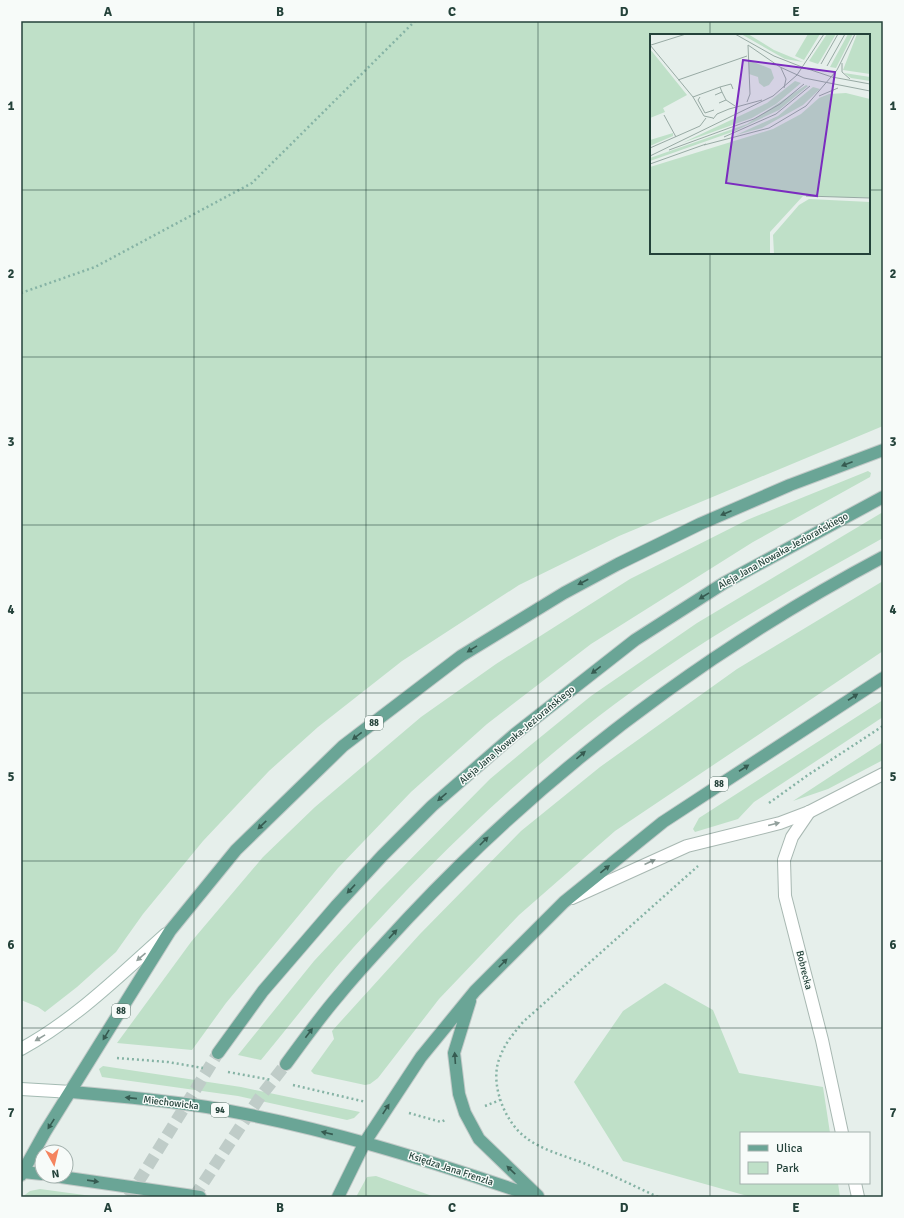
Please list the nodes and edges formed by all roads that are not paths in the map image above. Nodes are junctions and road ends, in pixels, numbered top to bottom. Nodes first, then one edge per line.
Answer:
1 (883, 450) edge
2 (883, 497) edge
3 (883, 557) edge
4 (883, 678) edge
5 (883, 774) edge
6 (809, 812) junction
7 (564, 902) junction
8 (170, 931) junction
9 (475, 991) junction
10 (21, 1049) edge
11 (218, 1053) tunnel mouth
12 (286, 1064) tunnel mouth
13 (21, 1089) edge
14 (72, 1092) junction
15 (842, 1132) edge
16 (365, 1142) junction
17 (22, 1173) edge
18 (34, 1174) edge
19 (74, 1179) edge
20 (855, 1184) edge
21 (200, 1197) edge
22 (338, 1197) edge
23 (536, 1197) edge
24 (539, 1197) edge
25 (858, 1197) edge

1 -> 8 main road, 88
2 -> 11 main road, Aleja Jana Nowaka-Jeziorańskiego
12 -> 3 main road
7 -> 4 main road, 88
5 - 6 street
7 -> 6 street
6 - 15 street, Bobrecka
9 -> 7 main road, 88
8 -> 10 street
8 -> 14 main road, 88
16 -> 9 main road, 88
24 -> 9 main road
13 - 14 street, Miechowicka / 94
16 -> 14 main road, Miechowicka / 94
14 -> 17 main road, 88
16 - 22 main road, 88
16 - 23 main road, Księdza Jana Frenzla / 94
17 - 18 main road
19 -> 21 main road
20 - 25 street

